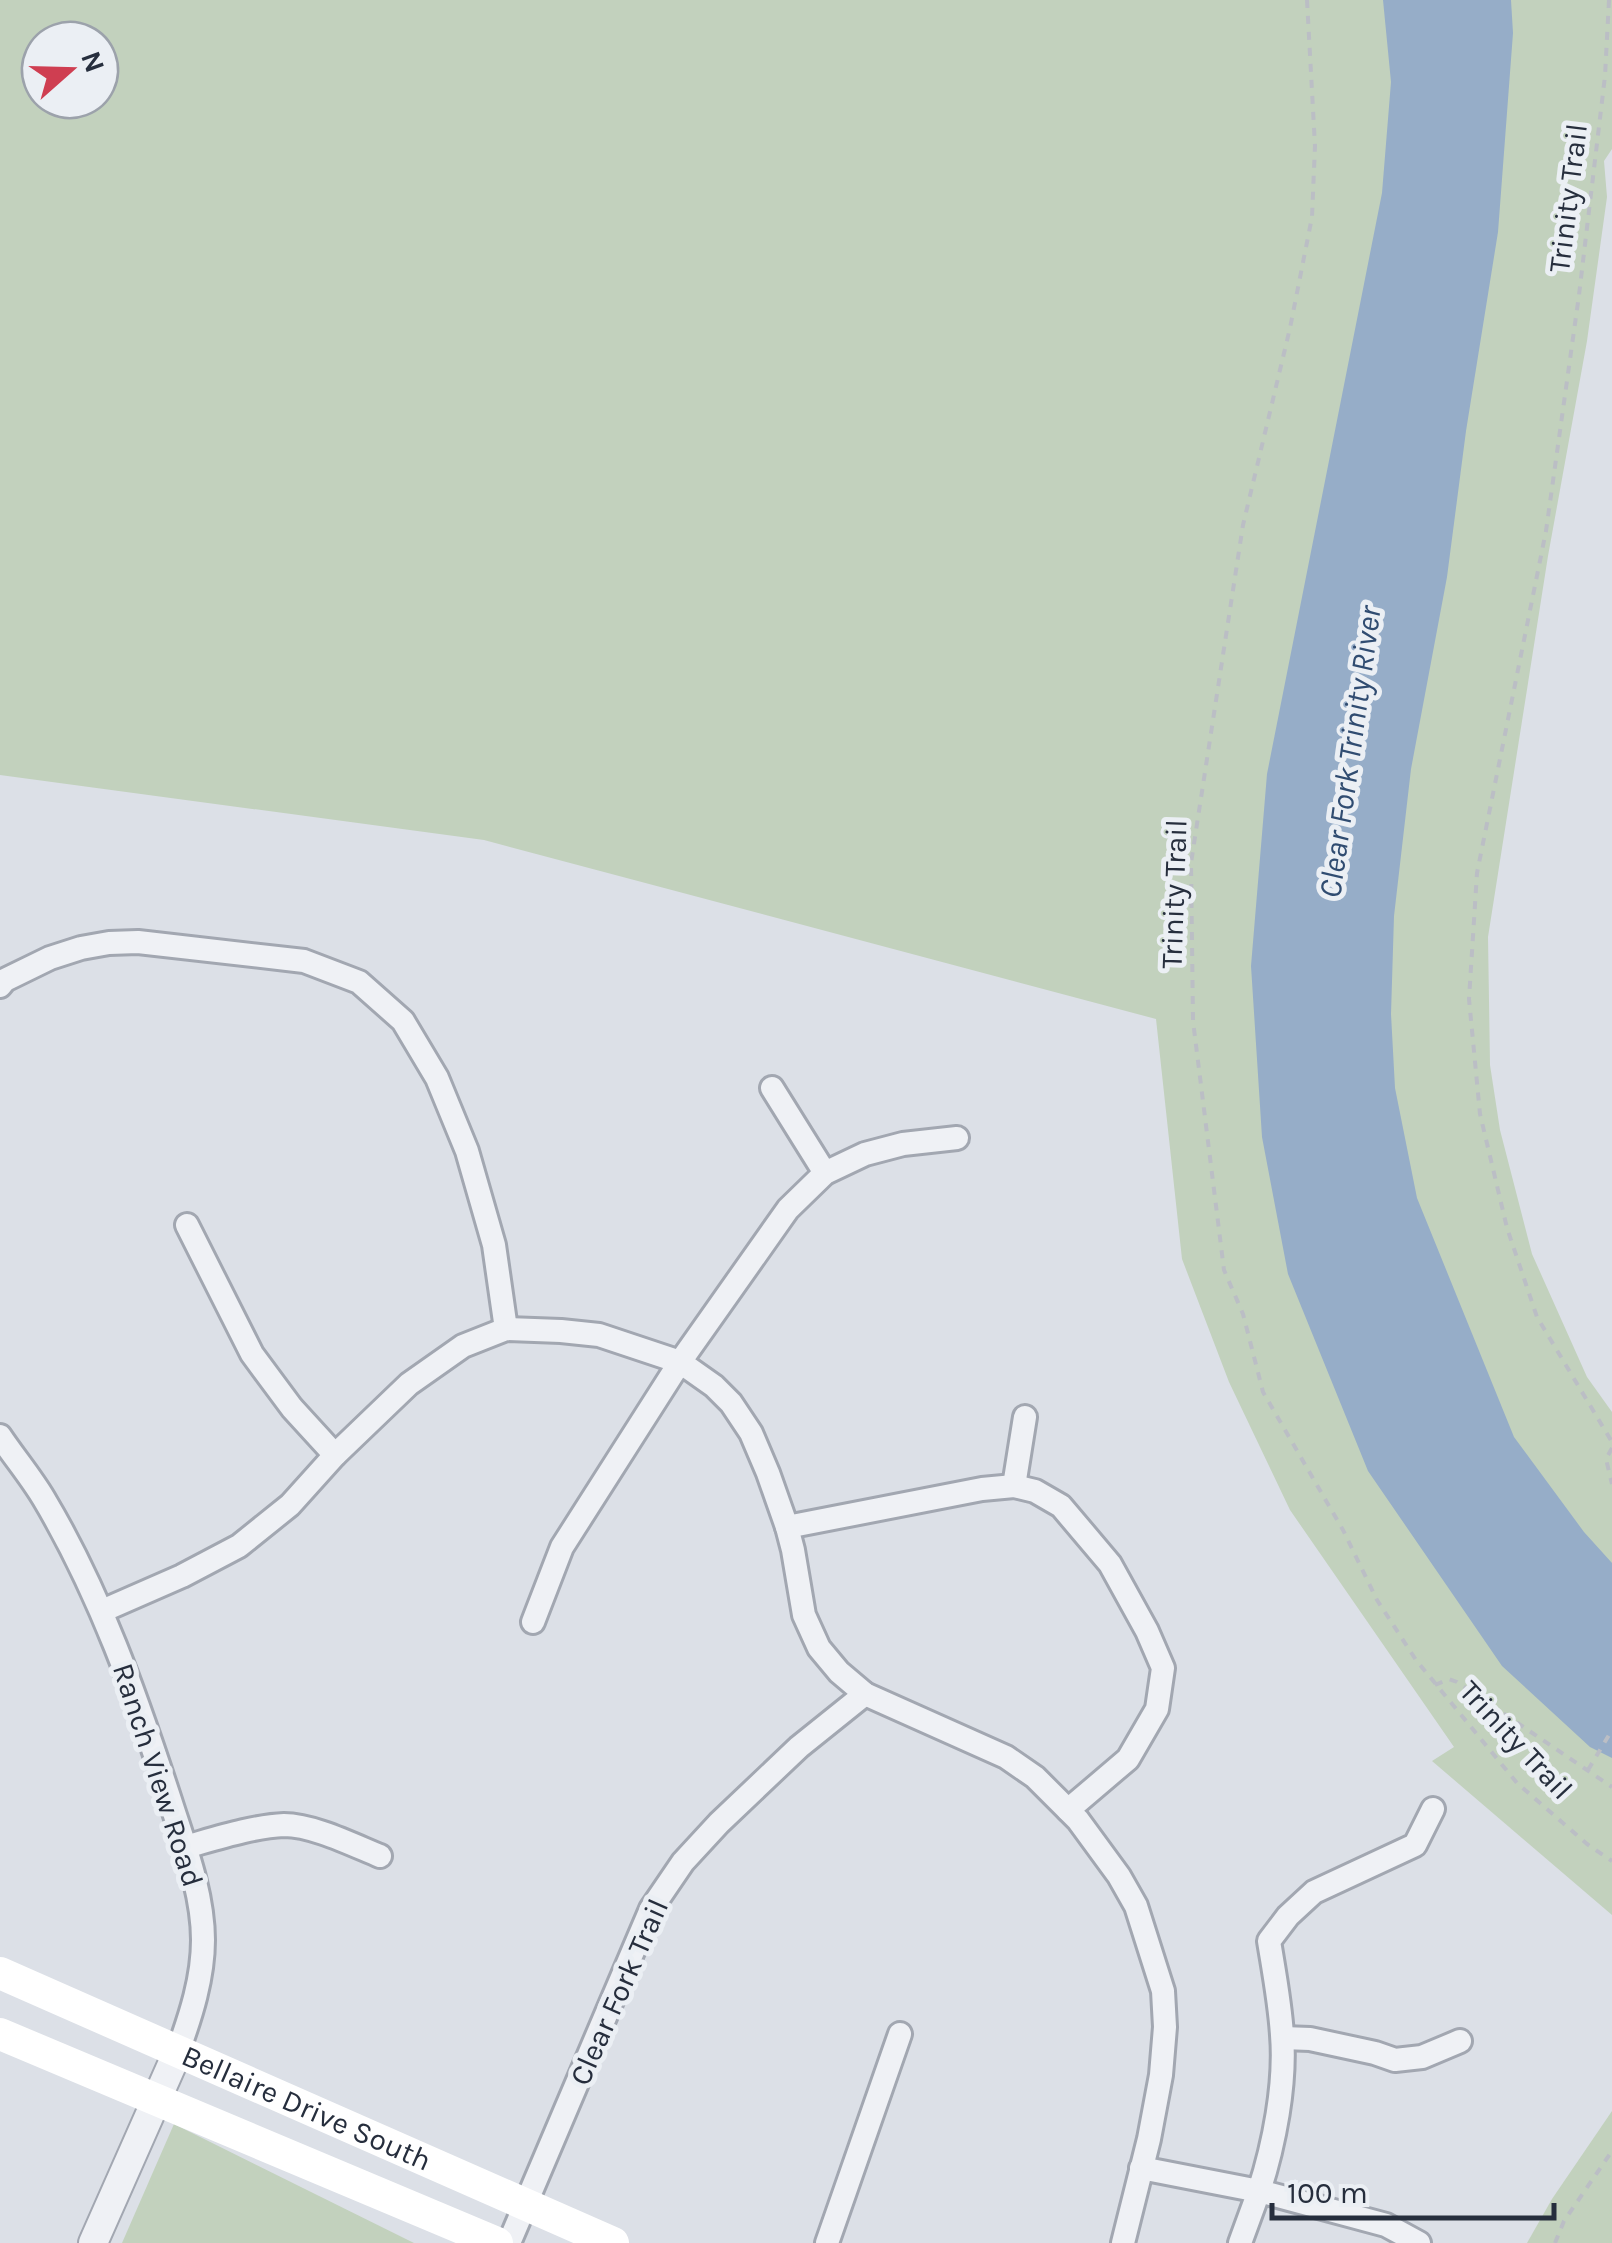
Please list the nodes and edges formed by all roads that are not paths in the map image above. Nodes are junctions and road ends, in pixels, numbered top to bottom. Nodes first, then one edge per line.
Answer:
1 (0, 986) edge
2 (772, 1088) dead end
3 (957, 1138) dead end
4 (825, 1173) junction
5 (187, 1225) dead end
6 (506, 1329) junction
7 (680, 1362) junction
8 (1025, 1417) dead end
9 (0, 1436) edge
10 (335, 1455) junction
11 (1014, 1486) junction
12 (787, 1526) junction
13 (102, 1611) junction
14 (533, 1622) dead end
15 (864, 1694) junction
16 (1433, 1809) dead end
17 (1068, 1810) junction
18 (185, 1847) junction
19 (380, 1856) dead end
20 (0, 1973) edge
21 (0, 2034) edge
22 (900, 2034) dead end
23 (1283, 2038) junction
24 (1460, 2041) dead end
25 (178, 2051) junction
26 (156, 2098) junction
27 (1142, 2168) junction
28 (1259, 2191) junction
29 (526, 2206) junction
30 (93, 2243) edge
31 (496, 2243) edge
32 (509, 2243) edge
33 (613, 2243) edge
34 (827, 2243) edge
35 (1123, 2243) edge
36 (1240, 2243) edge
37 (1419, 2243) edge

1 - 6 street
2 - 4 street
3 - 4 street
4 - 7 street
5 - 10 street
6 - 7 street
6 - 10 street
7 - 12 street
7 - 14 street
8 - 11 street
9 - 13 street, Ranch View Road
10 - 13 street
11 - 12 street
11 - 17 street
12 - 15 street
13 - 18 street, Ranch View Road
15 - 17 street
15 - 29 street, Clear Fork Trail
16 - 23 street
17 - 27 street
18 - 19 street
18 - 25 street, Ranch View Road
20 - 25 main road, Bellaire Drive South
21 - 26 main road, Bellaire Drive South
22 - 34 street
23 - 24 street
23 - 28 street
25 - 26 street, Ranch View Road
25 - 29 main road, Bellaire Drive South
26 - 30 street, Ranch View Road
26 - 31 main road, Bellaire Drive South
27 - 28 street
27 - 35 street
28 - 36 street
28 - 37 street
29 - 32 street, Clear Fork Trail
29 - 33 main road, Bellaire Drive South

